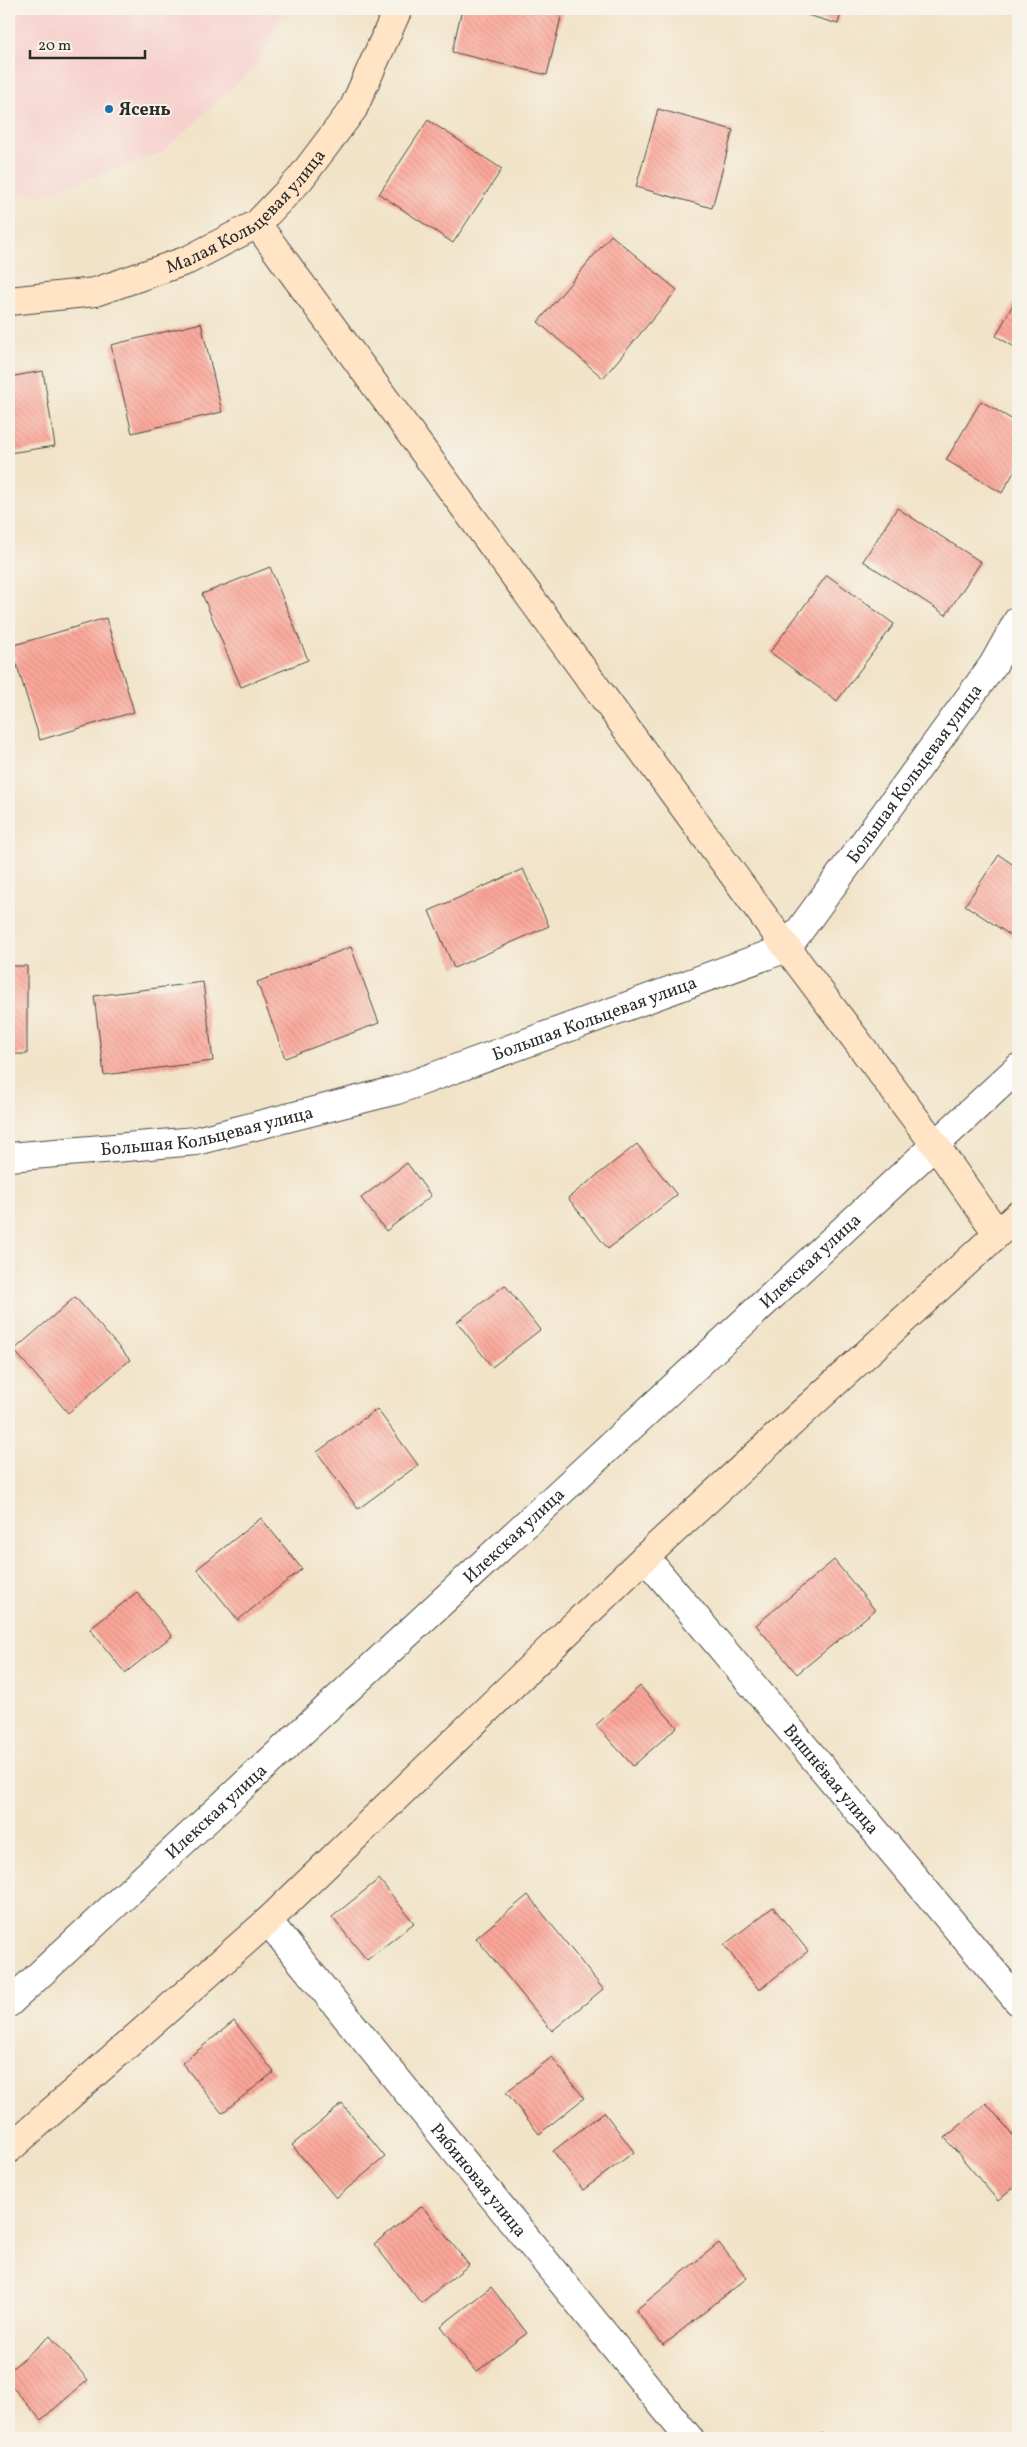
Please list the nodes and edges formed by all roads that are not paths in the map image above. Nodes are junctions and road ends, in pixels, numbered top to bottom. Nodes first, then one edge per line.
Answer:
1 (398, 9) edge
2 (257, 224) junction
3 (9, 301) edge
4 (1018, 620) edge
5 (787, 948) junction
6 (1018, 1068) edge
7 (936, 1146) junction
8 (9, 1157) edge
9 (1018, 1215) edge
10 (997, 1233) junction
11 (645, 1558) junction
12 (268, 1921) junction
13 (1018, 2001) edge
14 (9, 2003) edge
15 (9, 2149) edge
16 (689, 2438) edge

1 - 2 street, Малая Кольцевая улица
2 - 3 street, Малая Кольцевая улица
2 - 5 street
4 - 5 street, Большая Кольцевая улица
5 - 7 street
5 - 8 street, Большая Кольцевая улица
6 - 7 street, Илекская улица
7 - 10 street
7 - 14 street, Илекская улица
9 - 10 street
10 - 11 street
11 - 12 street
11 - 13 street, Вишнёвая улица
12 - 15 street
12 - 16 street, Рябиновая улица

